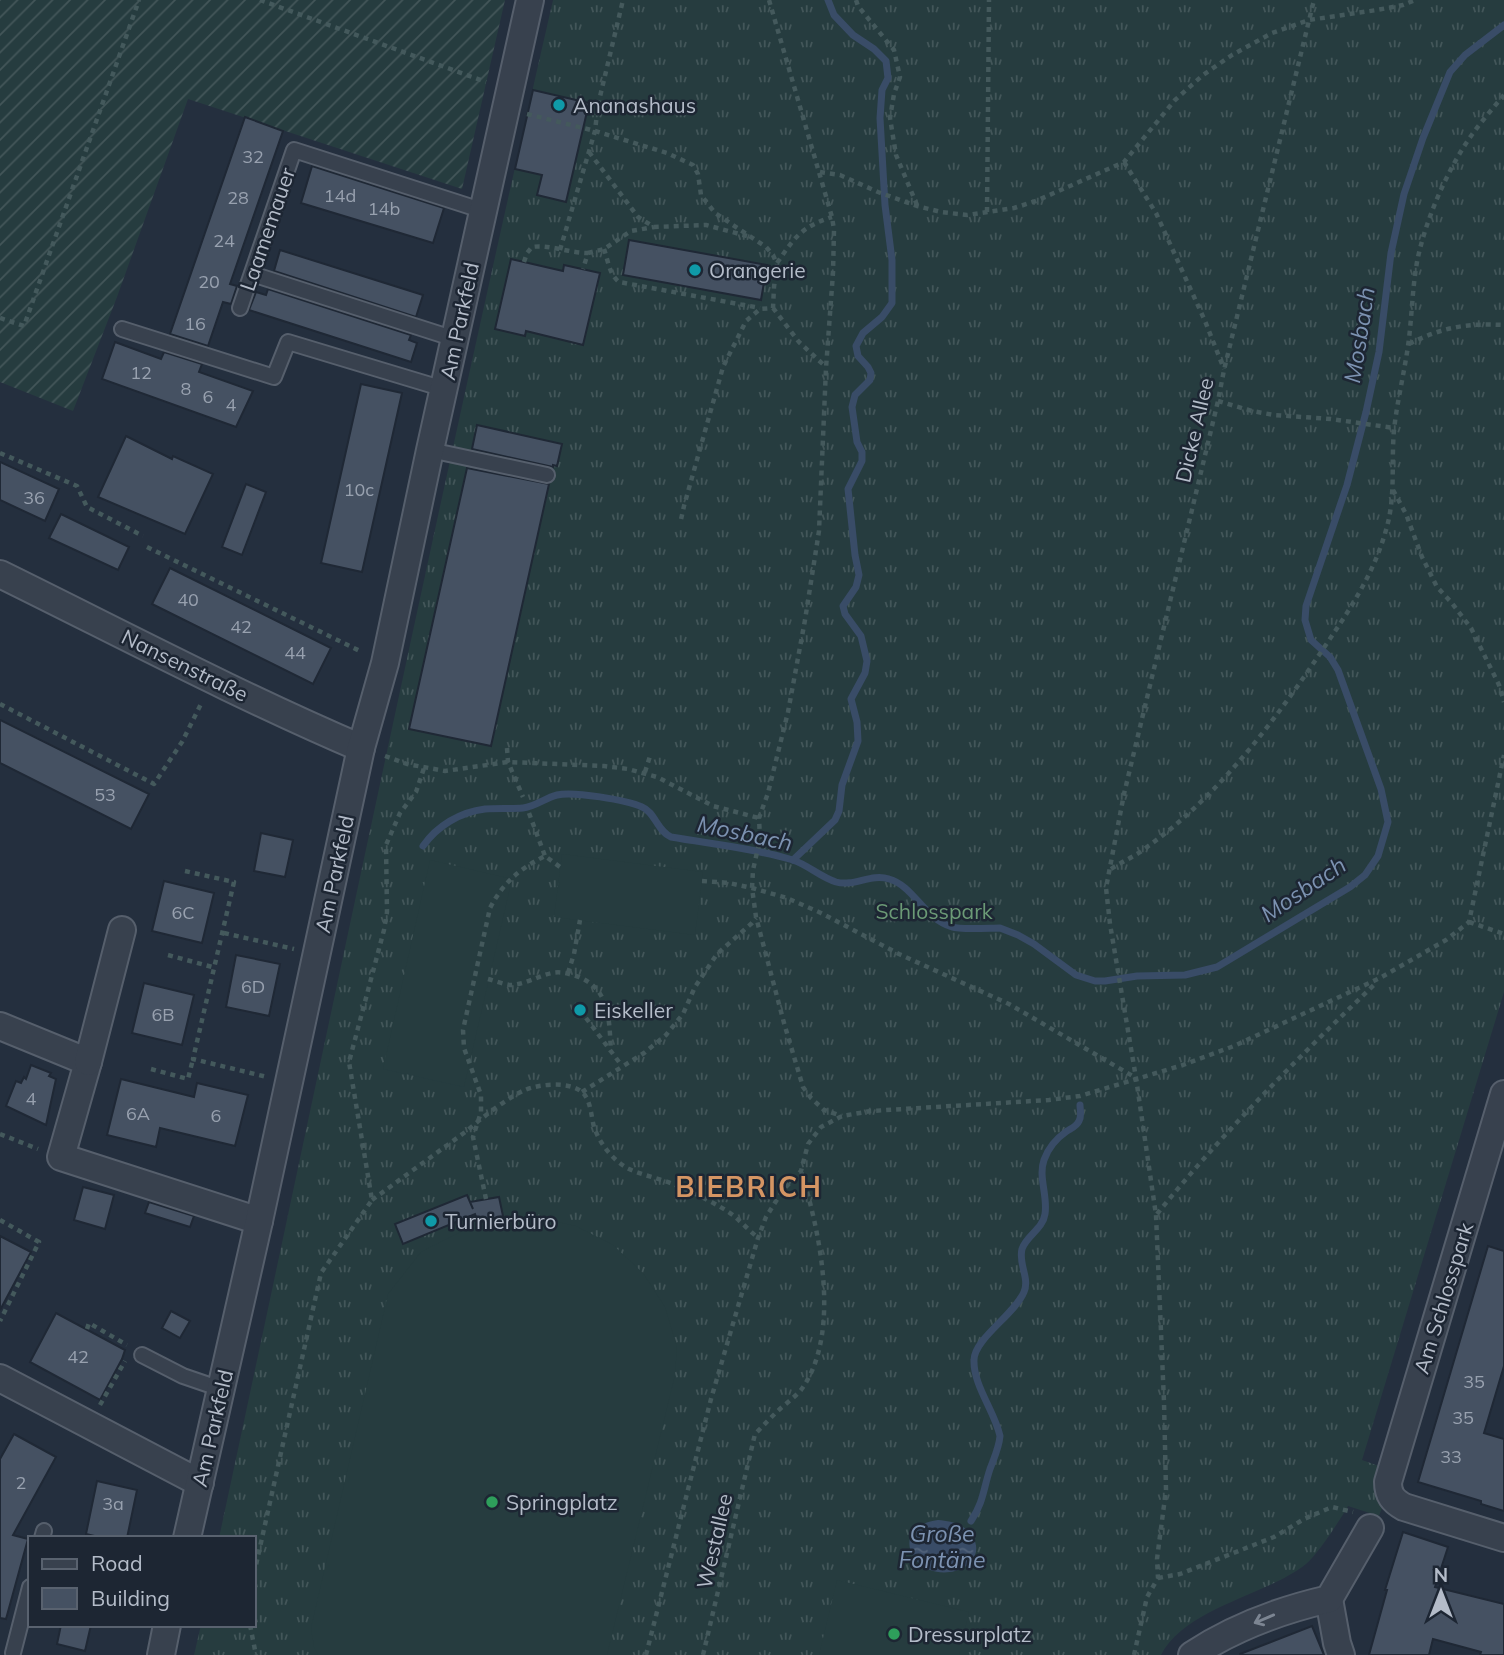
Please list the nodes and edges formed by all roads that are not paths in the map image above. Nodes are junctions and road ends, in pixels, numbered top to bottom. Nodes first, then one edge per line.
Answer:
1 (530, 0) edge
2 (484, 211) junction
3 (251, 274) junction
4 (240, 308) dead end
5 (122, 329) dead end
6 (455, 339) junction
7 (444, 389) junction
8 (430, 450) junction
9 (547, 475) dead end
10 (4, 581) edge
11 (362, 748) junction
12 (122, 930) dead end
13 (0, 1026) edge
14 (88, 1062) junction
15 (1504, 1094) edge
16 (259, 1221) junction
17 (137, 1352) road end
18 (4, 1389) edge
19 (221, 1389) junction
20 (200, 1483) junction
21 (1363, 1520) road end
22 (187, 1536) edge
23 (1504, 1538) edge
24 (28, 1595) edge
25 (1329, 1599) junction
26 (167, 1627) edge
27 (13, 1653) dead end
28 (161, 1655) edge
29 (1192, 1655) edge
30 (1341, 1655) edge

1 - 2 street, Am Parkfeld
2 - 3 lane, Laamemauer
2 - 6 street, Am Parkfeld
3 - 4 lane, Laamemauer
3 - 6 lane
5 - 7 lane
6 - 7 street, Am Parkfeld
7 - 8 street, Am Parkfeld
8 - 9 lane
8 - 11 street, Am Parkfeld
10 - 11 street, Nansenstraße
11 - 16 street, Am Parkfeld
12 - 14 street
13 - 14 street
14 - 16 street
15 - 23 street, Am Schlosspark
16 - 19 street, Am Parkfeld
17 - 19 lane
18 - 20 street
19 - 20 street, Am Parkfeld
20 - 22 street, Am Parkfeld
21 - 25 street
24 - 27 lane
25 -> 29 street
25 - 30 street
26 - 28 street

